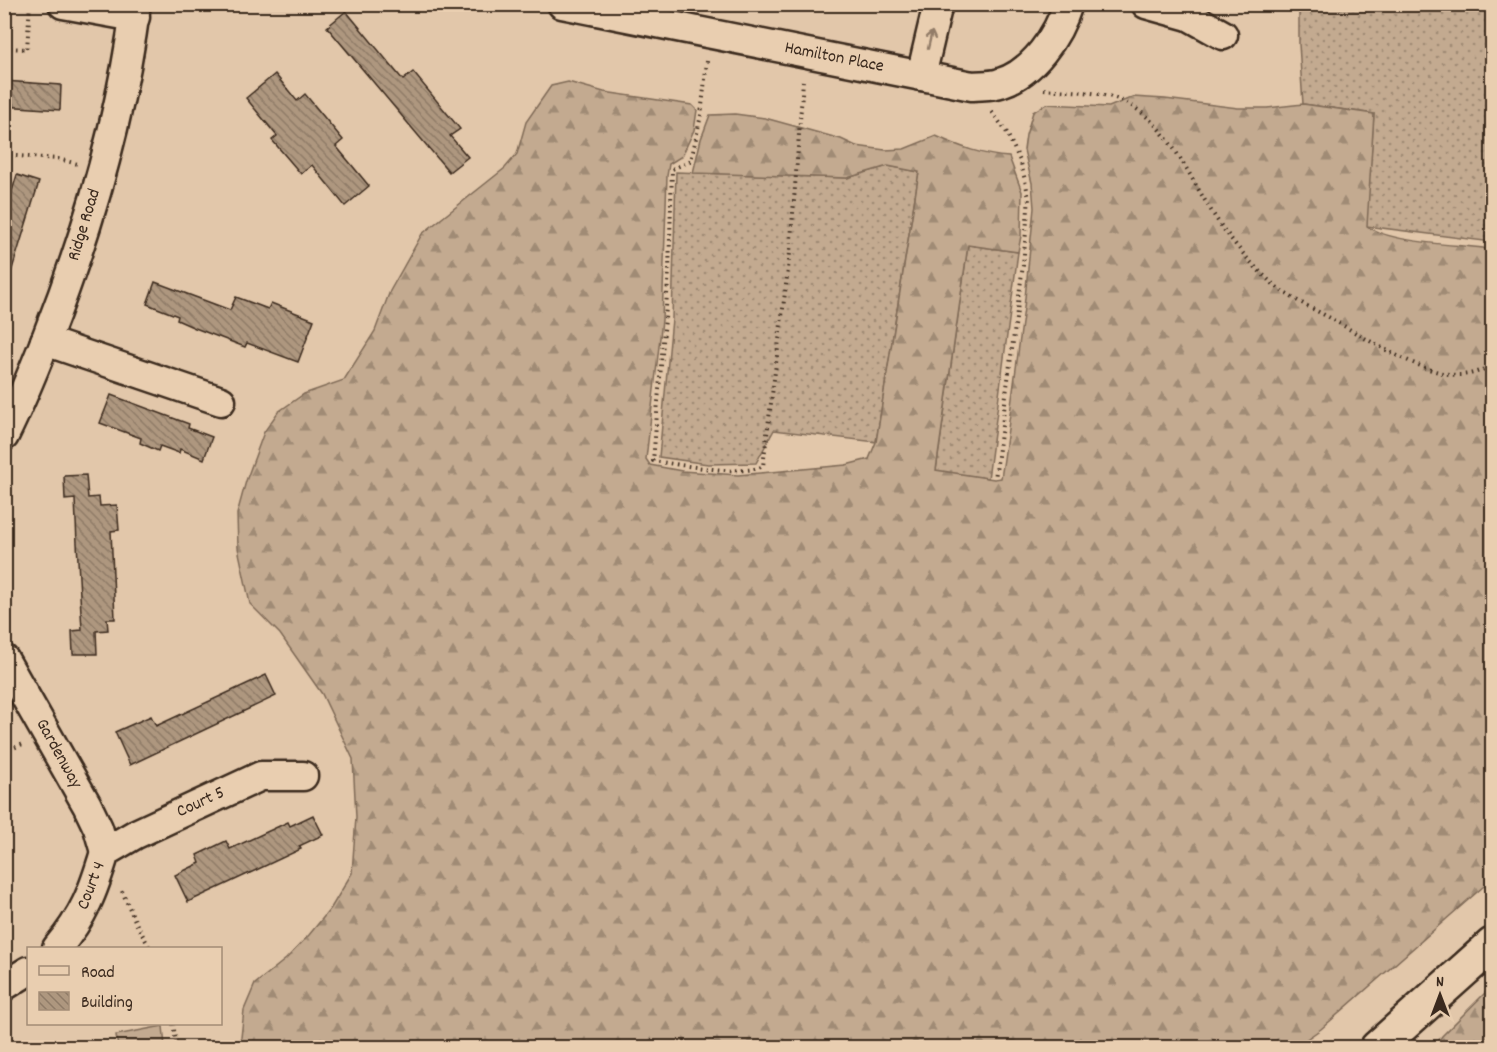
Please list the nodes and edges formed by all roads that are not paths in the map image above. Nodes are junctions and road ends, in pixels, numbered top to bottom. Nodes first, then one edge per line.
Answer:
1 (63, 4) edge
2 (562, 4) edge
3 (938, 4) edge
4 (1068, 4) edge
5 (1146, 4) edge
6 (135, 11) edge
7 (1223, 35) dead end
8 (921, 76) junction
9 (45, 341) junction
10 (221, 401) dead end
11 (4, 436) edge
12 (4, 659) edge
13 (303, 776) dead end
14 (105, 852) junction
15 (1492, 945) edge
16 (58, 947) edge
17 (27, 972) edge
18 (4, 986) edge
19 (1377, 1047) edge

1 - 6 street
2 - 8 street, Hamilton Place
8 -> 3 street
4 - 8 street, Hamilton Place
5 - 7 street
6 - 9 street, Ridge Road
9 - 10 street
9 - 11 street, Ridge Road
12 - 14 street, Gardenway
13 - 14 street, Court 5
14 - 16 street, Court 4
15 - 19 highway
17 - 18 street

